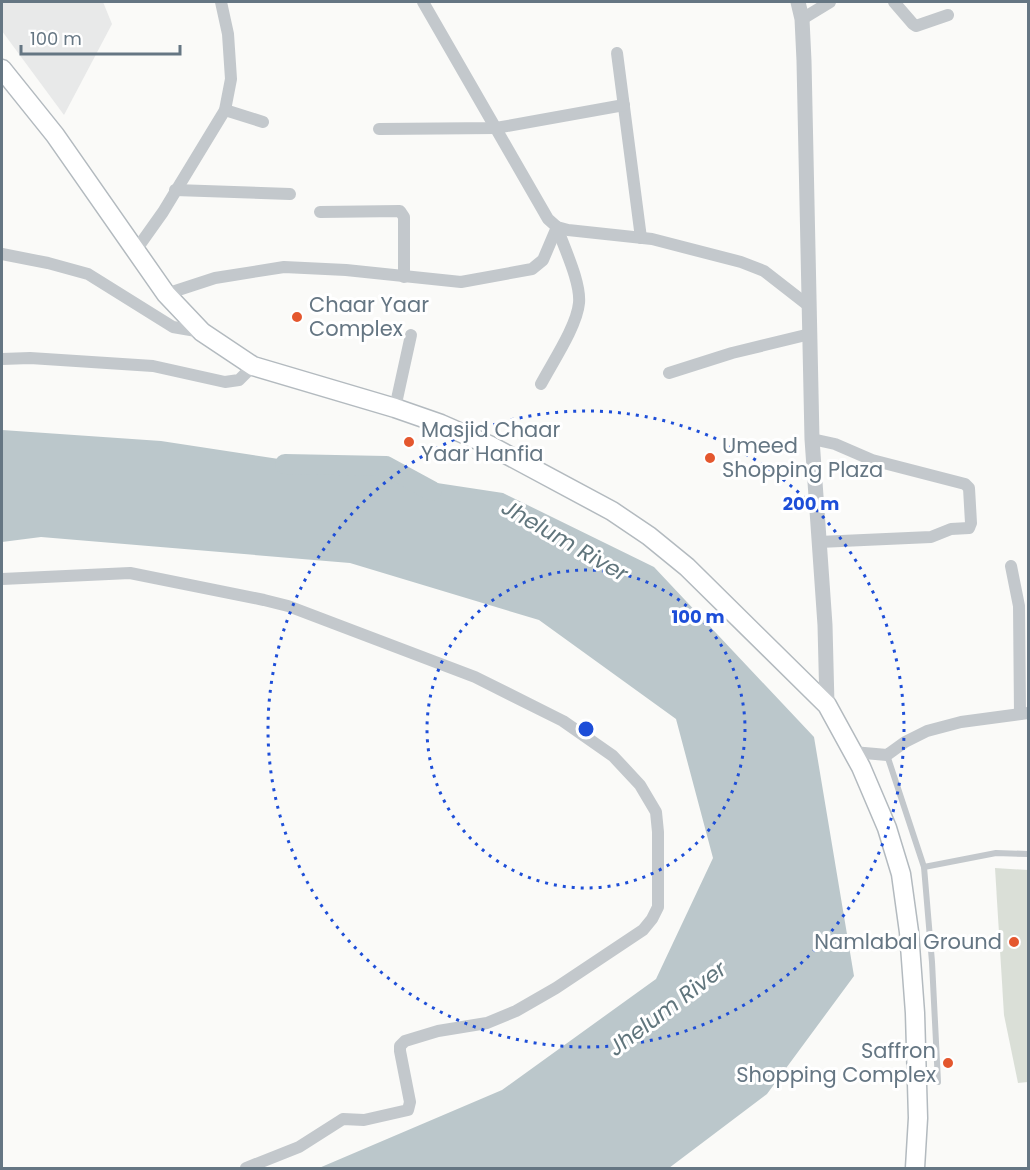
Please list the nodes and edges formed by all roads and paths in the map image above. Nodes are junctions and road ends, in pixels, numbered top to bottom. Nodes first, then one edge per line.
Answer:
1 (221, 2) edge
2 (423, 2) edge
3 (798, 2) edge
4 (830, 2) edge
5 (894, 2) edge
6 (948, 15) dead end
7 (802, 19) junction
8 (617, 53) dead end
9 (2, 69) edge
10 (624, 105) junction
11 (225, 110) junction
12 (263, 122) dead end
13 (496, 128) junction
14 (379, 129) dead end
15 (175, 190) junction
16 (290, 194) dead end
17 (320, 212) dead end
18 (557, 227) junction
19 (641, 238) junction
20 (136, 250) junction
21 (2, 254) edge
22 (404, 277) junction
23 (166, 294) junction
24 (808, 306) junction
25 (202, 332) junction
26 (810, 334) junction
27 (411, 335) dead end
28 (2, 358) edge
29 (253, 366) junction
30 (669, 373) dead end
31 (541, 384) dead end
32 (395, 408) junction
33 (812, 438) junction
34 (819, 542) junction
35 (1011, 566) dead end
36 (2, 579) edge
37 (827, 705) junction
38 (1024, 714) edge
39 (853, 752) junction
40 (887, 754) junction
41 (1029, 854) edge
42 (924, 867) junction
43 (938, 1082) dead end
44 (249, 1168) edge
45 (915, 1168) edge

1 - 11 street
2 - 13 street
3 - 7 street
4 - 7 street
5 - 6 street
7 - 24 street
8 - 10 street
9 - 20 main road
10 - 13 street
10 - 19 street
11 - 12 street
11 - 15 street
13 - 14 street
13 - 18 street
15 - 16 street
15 - 20 street
17 - 22 street
18 - 19 street
18 - 22 street
18 - 31 street
19 - 24 street
20 - 23 main road
21 - 25 street
22 - 23 street
23 - 25 main road
24 - 26 street
25 - 29 main road
26 - 30 street
26 - 33 street
27 - 32 street
28 - 29 street
29 - 32 main road
32 - 37 main road
33 - 34 street
33 - 34 street
34 - 37 street
35 - 38 street
36 - 44 street
37 - 39 main road
38 - 40 street
39 - 40 street
39 - 45 main road
40 - 42 lane
41 - 42 lane
42 - 43 lane

